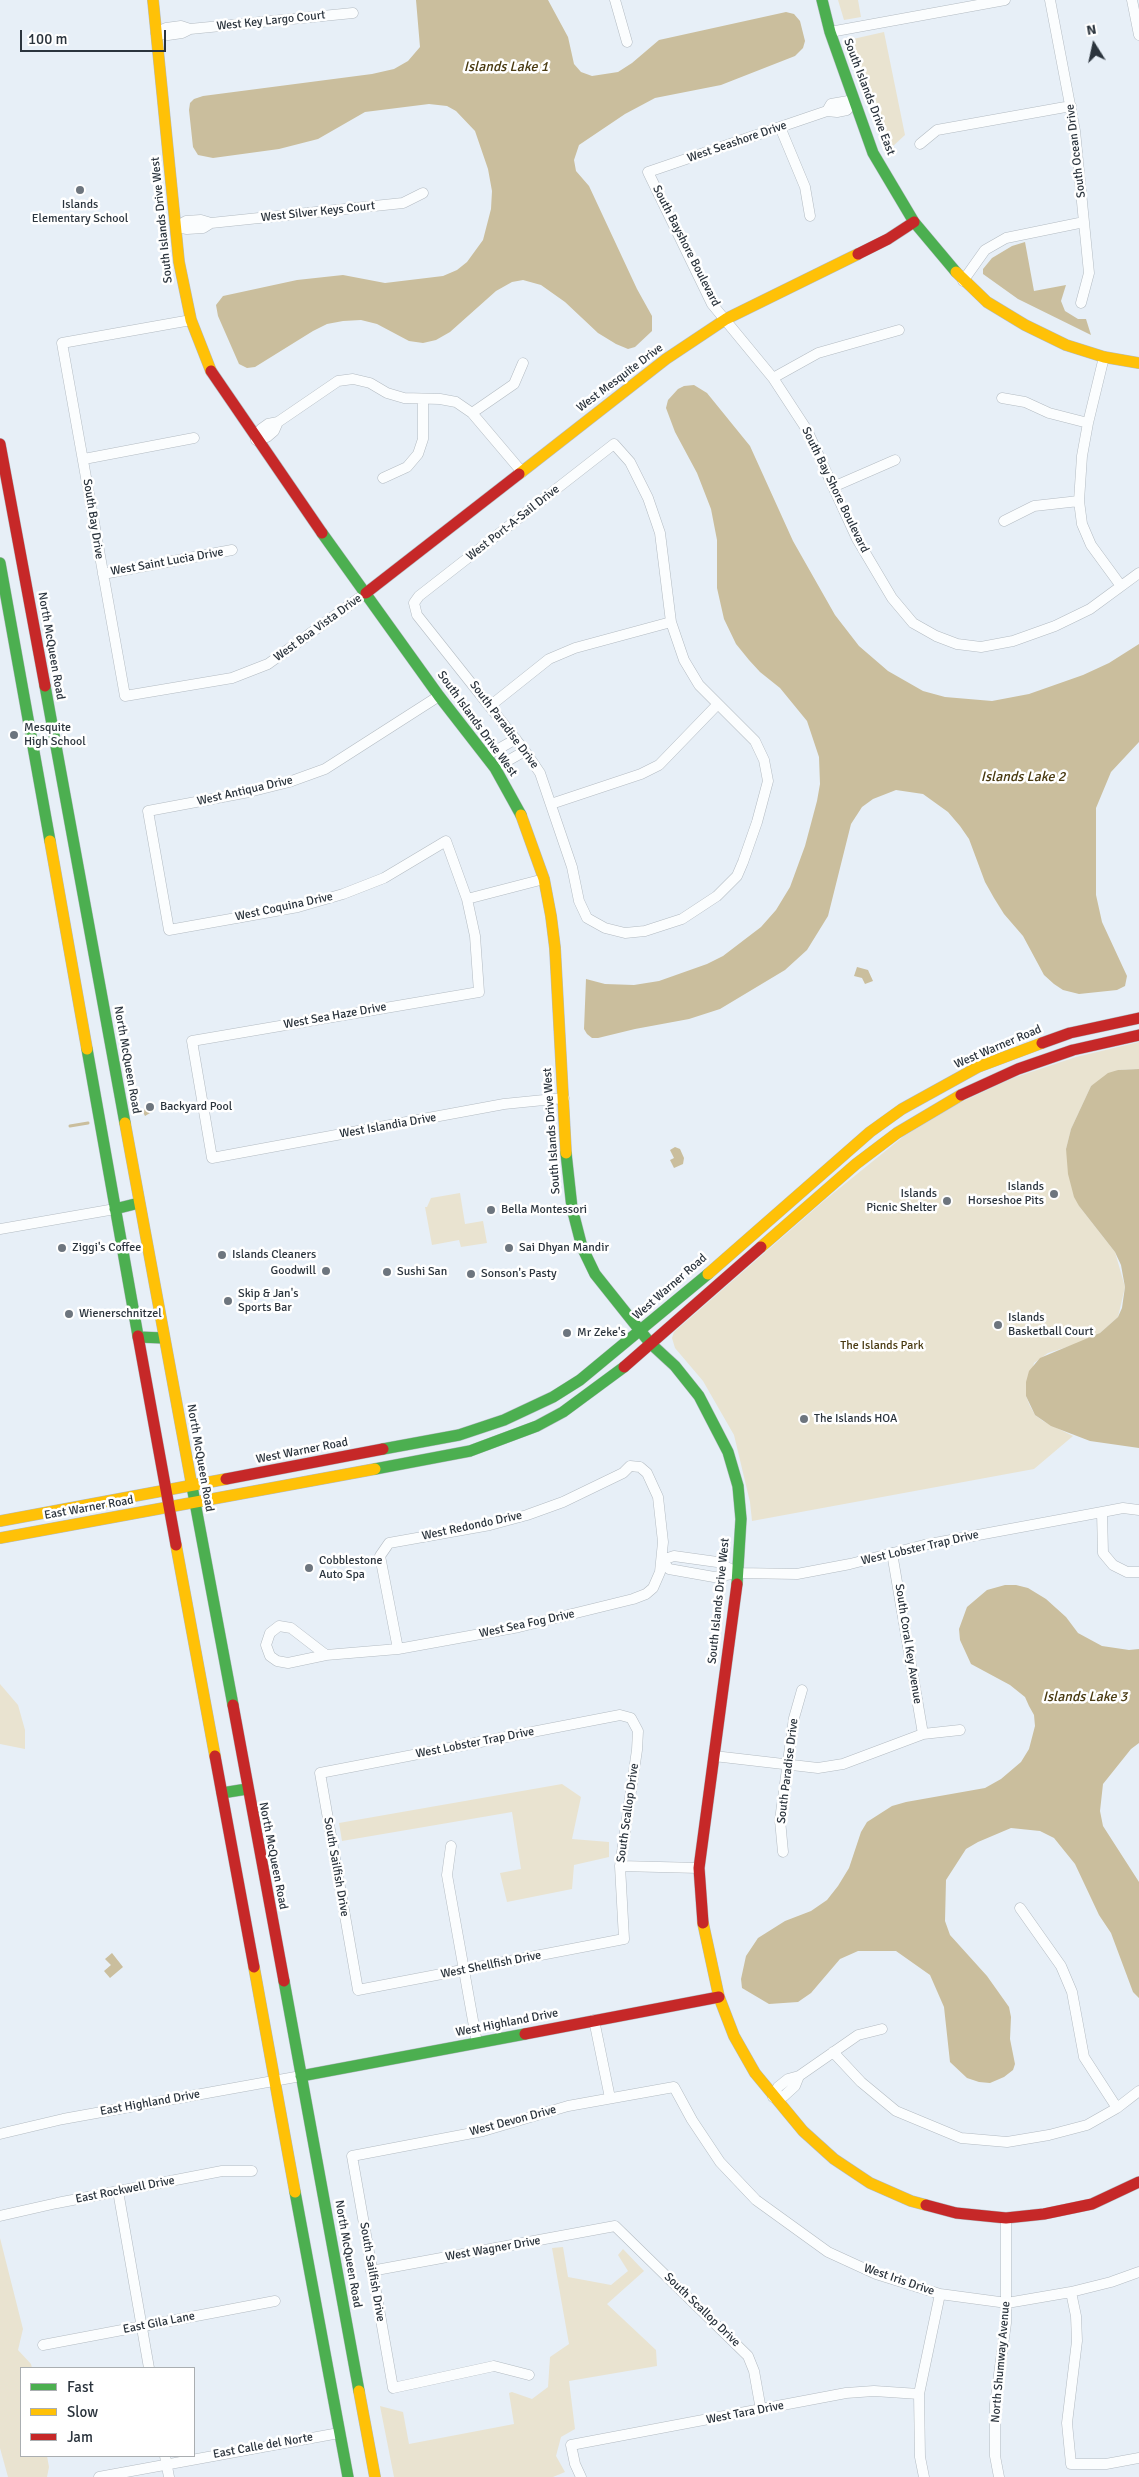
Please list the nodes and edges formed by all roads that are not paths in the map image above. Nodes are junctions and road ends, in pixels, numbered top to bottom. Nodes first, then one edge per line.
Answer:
1 (153, 0) edge
2 (822, 0) edge
3 (1005, 0) edge
4 (1050, 0) edge
5 (1132, 0) edge
6 (618, 1) edge
7 (353, 13) dead end
8 (156, 32) junction
9 (830, 32) junction
10 (1139, 35) edge
11 (627, 42) dead end
12 (854, 100) junction
13 (1071, 106) junction
14 (780, 127) junction
15 (920, 144) dead end
16 (648, 172) joint
17 (423, 193) dead end
18 (810, 216) dead end
19 (914, 222) junction
20 (1084, 222) junction
21 (176, 227) junction
22 (964, 281) junction
23 (1081, 302) dead end
24 (726, 319) junction
25 (191, 320) junction
26 (899, 330) dead end
27 (1104, 358) junction
28 (523, 363) dead end
29 (1139, 363) edge
30 (773, 378) junction
31 (1002, 398) dead end
32 (423, 400) junction
33 (472, 413) junction
34 (1088, 423) junction
35 (194, 438) dead end
36 (256, 440) junction
37 (0, 444) edge
38 (84, 460) junction
39 (896, 460) dead end
40 (522, 472) junction
41 (383, 478) dead end
42 (832, 487) junction
43 (1080, 501) junction
44 (1004, 520) dead end
45 (232, 550) dead end
46 (0, 563) edge
47 (1139, 573) edge
48 (102, 574) junction
49 (1121, 586) junction
50 (366, 593) junction
51 (414, 603) joint
52 (670, 622) junction
53 (125, 696) joint
54 (439, 696) junction
55 (717, 704) junction
56 (490, 706) junction
57 (516, 739) junction
58 (526, 751) junction
59 (486, 756) junction
60 (495, 768) junction
61 (551, 804) junction
62 (544, 879) junction
63 (467, 899) junction
64 (169, 930) joint
65 (1139, 1018) edge
66 (1139, 1035) edge
67 (564, 1098) junction
68 (212, 1158) joint
69 (140, 1204) junction
70 (115, 1209) junction
71 (0, 1229) edge
72 (641, 1331) junction
73 (138, 1337) junction
74 (164, 1338) junction
75 (650, 1343) junction
76 (451, 1437) junction
77 (455, 1454) junction
78 (191, 1486) junction
79 (179, 1488) joint
80 (166, 1490) junction
81 (194, 1503) junction
82 (169, 1507) junction
83 (1139, 1510) edge
84 (1102, 1512) junction
85 (0, 1521) edge
86 (0, 1538) edge
87 (892, 1553) junction
88 (662, 1560) junction
89 (1139, 1572) edge
90 (738, 1573) junction
91 (398, 1650) junction
92 (326, 1655) junction
93 (802, 1690) dead end
94 (631, 1718) joint
95 (960, 1730) dead end
96 (923, 1734) junction
97 (714, 1756) junction
98 (787, 1765) junction
99 (320, 1773) joint
100 (247, 1789) junction
101 (222, 1793) junction
102 (451, 1846) dead end
103 (783, 1852) dead end
104 (620, 1866) junction
105 (699, 1868) junction
106 (1020, 1908) dead end
107 (624, 1939) joint
108 (464, 1970) junction
109 (358, 1990) joint
110 (719, 1997) junction
111 (594, 2020) junction
112 (882, 2029) dead end
113 (477, 2044) junction
114 (833, 2052) junction
115 (300, 2076) junction
116 (275, 2080) junction
117 (674, 2087) joint
118 (1139, 2091) edge
119 (773, 2097) junction
120 (610, 2098) junction
121 (1117, 2108) junction
122 (0, 2134) edge
123 (352, 2156) joint
124 (252, 2171) dead end
125 (1139, 2182) edge
126 (118, 2191) junction
127 (0, 2216) edge
128 (1006, 2218) junction
129 (615, 2226) joint
130 (371, 2271) junction
131 (1139, 2272) edge
132 (1071, 2292) junction
133 (940, 2294) junction
134 (275, 2302) dead end
135 (1006, 2302) junction
136 (142, 2326) junction
137 (43, 2345) dead end
138 (149, 2367) edge
139 (529, 2376) dead end
140 (919, 2394) junction
141 (761, 2410) junction
142 (340, 2433) junction
143 (195, 2456) edge
144 (185, 2457) edge
145 (1139, 2458) edge
146 (166, 2460) edge
147 (99, 2477) edge
148 (169, 2477) edge
149 (348, 2477) edge
150 (375, 2477) edge
151 (581, 2477) edge
152 (924, 2477) edge
153 (999, 2477) edge

1 - 8 main road, South Islands Drive West
2 - 9 main road, South Islands Drive East
3 - 9 street
4 - 13 street, South Ocean Drive
5 - 10 street
6 - 11 street
7 - 8 street, West Key Largo Court
8 - 21 main road, South Islands Drive West
9 - 12 main road, South Islands Drive East
12 - 14 street, West Seashore Drive
12 - 19 main road, South Islands Drive East
13 - 15 street
13 - 20 street, South Ocean Drive
14 - 16 street, West Seashore Drive
14 - 18 street
16 - 24 street, South Bayshore Boulevard
17 - 21 street, West Silver Keys Court
19 - 22 main road, South Islands Drive East
19 - 24 main road, West Mesquite Drive
20 - 22 street
20 - 23 street, South Ocean Drive
21 - 25 main road, South Islands Drive West
22 - 27 main road, South Islands Drive East
24 - 30 street, South Bay Shore Boulevard
24 - 40 main road, West Mesquite Drive
25 - 36 main road, South Islands Drive West
25 - 38 street, South Bay Drive
26 - 30 street
27 - 29 main road, South Islands Drive East
27 - 34 street
28 - 33 street
30 - 42 street, South Bay Shore Boulevard
31 - 34 street
32 - 33 street
32 - 36 street
32 - 41 street
33 - 40 street
34 - 43 street
35 - 38 street
36 - 50 main road, South Islands Drive West
37 - 69 main road, North McQueen Road
38 - 48 street, South Bay Drive
39 - 42 street
40 - 50 main road, West Mesquite Drive
42 - 49 street, South Bay Shore Boulevard
43 - 44 street
43 - 49 street
45 - 48 street, West Saint Lucia Drive
46 - 70 main road
47 - 49 street, South Bay Shore Boulevard
48 - 53 street, South Bay Drive
50 - 53 street, West Boa Vista Drive
50 - 54 main road, South Islands Drive West
51 - 52 street, West Port-A-Sail Drive
51 - 56 street, South Paradise Drive
52 - 55 street
52 - 56 street
54 - 59 main road, South Islands Drive West
54 - 64 street, West Antiqua Drive
55 - 61 street
55 - 61 street, South Paradise Drive
56 - 57 street, South Paradise Drive
57 - 58 street, South Paradise Drive
57 - 59 street
58 - 60 street
58 - 61 street, South Paradise Drive
59 - 60 main road, South Islands Drive West
60 - 62 main road, South Islands Drive West
62 - 63 street
62 - 67 main road, South Islands Drive West
63 - 64 street, West Coquina Drive
63 - 68 street, West Sea Haze Drive
65 - 72 main road, West Warner Road
66 - 75 main road
67 - 68 street, West Islandia Drive
67 - 72 main road, South Islands Drive West
69 - 70 main road
69 - 74 main road, North McQueen Road
70 - 71 street
70 - 73 main road
72 - 75 main road, South Islands Drive West
72 - 76 main road, West Warner Road
73 - 74 main road
73 - 80 main road
74 - 78 main road, North McQueen Road
75 - 77 main road
75 - 90 main road, South Islands Drive West
76 - 77 main road
76 - 78 main road, West Warner Road
77 - 81 main road
78 - 79 main road, West Warner Road
78 - 81 main road, North McQueen Road
79 - 80 main road, East Warner Road
80 - 82 main road
80 - 85 main road, East Warner Road
81 - 82 main road, East Warner Road
81 - 100 main road, North McQueen Road
82 - 86 main road, East Warner Road
82 - 101 main road
83 - 84 street, West Lobster Trap Drive
84 - 87 street, West Lobster Trap Drive
84 - 89 street
87 - 90 street, West Lobster Trap Drive
87 - 96 street, South Coral Key Avenue
88 - 90 street
88 - 90 street
88 - 91 street, West Sea Fog Drive
88 - 91 street, West Redondo Drive
90 - 97 main road, South Islands Drive West
91 - 92 street, West Sea Fog Drive
92 - 92 street, West Sea Fog Drive
93 - 98 street, South Paradise Drive
94 - 99 street, West Lobster Trap Drive
94 - 104 street, South Scallop Drive
95 - 96 street
96 - 98 street
97 - 98 street
97 - 105 main road, South Islands Drive West
98 - 103 street, South Paradise Drive
99 - 109 street, South Sailfish Drive
100 - 101 main road
100 - 115 main road, North McQueen Road
101 - 116 main road
102 - 108 street
104 - 105 street
104 - 107 street, South Scallop Drive
105 - 110 main road, South Islands Drive West
106 - 121 street
107 - 108 street, West Shellfish Drive
108 - 109 street, West Shellfish Drive
108 - 113 street
110 - 111 main road, West Highland Drive
110 - 119 main road, South Islands Drive West
111 - 113 main road, West Highland Drive
111 - 120 street
112 - 114 street
113 - 115 main road, West Highland Drive
114 - 119 street
114 - 121 street
115 - 116 street, East Highland Drive
115 - 150 main road, North McQueen Road
116 - 122 street, East Highland Drive
116 - 142 main road
117 - 120 street, West Devon Drive
117 - 133 street, West Iris Drive
118 - 121 street
119 - 128 main road, South Islands Drive West
120 - 123 street, West Devon Drive
123 - 130 street, South Sailfish Drive
124 - 126 street, East Rockwell Drive
125 - 128 main road, South Islands Drive West
126 - 127 street, East Rockwell Drive
126 - 136 street
128 - 135 street, North Shumway Avenue
129 - 130 street, West Wagner Drive
129 - 141 street, South Scallop Drive
130 - 139 street, South Sailfish Drive
131 - 132 street, West Iris Drive
132 - 135 street, West Iris Drive
132 - 145 street
133 - 135 street, West Iris Drive
133 - 140 street
134 - 136 street, East Gila Lane
135 - 153 street, North Shumway Avenue
136 - 137 street, East Gila Lane
136 - 138 street
140 - 141 street, West Tara Drive
140 - 152 street
141 - 151 street, West Tara Drive
142 - 143 street, East Calle del Norte
142 - 149 main road
144 - 146 street, East Calle del Norte
146 - 147 street, East Calle del Norte
146 - 148 street

